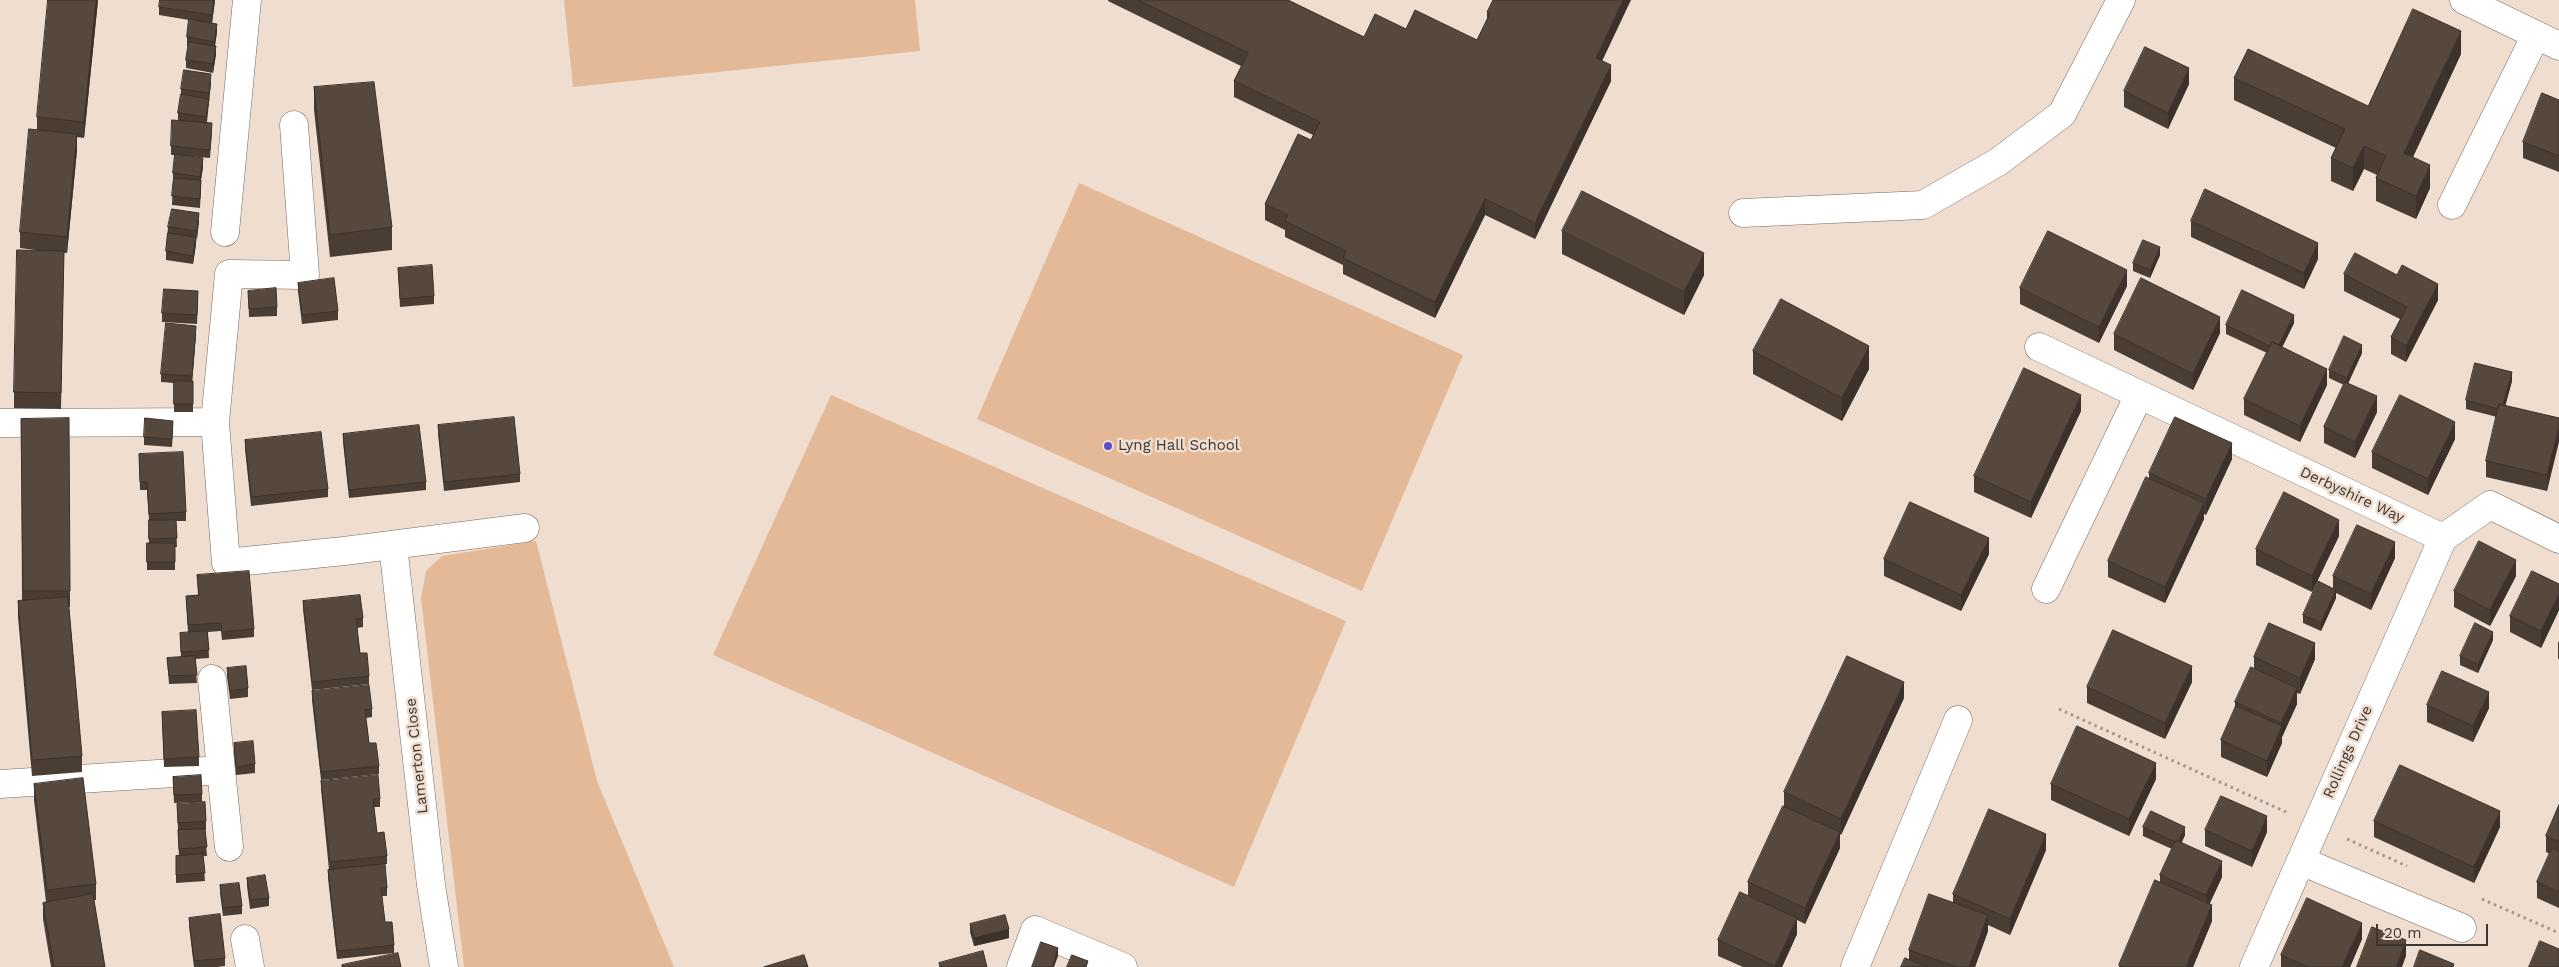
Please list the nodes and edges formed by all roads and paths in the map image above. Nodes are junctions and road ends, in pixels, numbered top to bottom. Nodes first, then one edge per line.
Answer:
1 (246, 0) edge
2 (2121, 0) edge
3 (2464, 0) edge
4 (2548, 41) edge
5 (294, 125) dead end
6 (2452, 205) dead end
7 (1743, 214) dead end
8 (225, 232) dead end
9 (2039, 347) dead end
10 (2139, 395) junction
11 (0, 422) edge
12 (215, 422) junction
13 (525, 528) dead end
14 (2443, 538) junction
15 (2559, 539) edge
16 (393, 545) junction
17 (2046, 589) dead end
18 (212, 679) dead end
19 (2059, 709) dead end
20 (1958, 720) dead end
21 (220, 770) junction
22 (0, 784) edge
23 (2316, 825) junction
24 (229, 847) dead end
25 (2301, 861) junction
26 (2462, 928) dead end
27 (245, 939) dead end
28 (250, 967) edge
29 (444, 967) edge
30 (1021, 967) edge
31 (1123, 967) edge
32 (1854, 967) edge
33 (2254, 967) edge

1 - 8 street
2 - 7 street
3 - 4 street
4 - 6 street
5 - 12 street
9 - 10 street, Derbyshire Way
10 - 14 street, Derbyshire Way
10 - 17 street
11 - 12 street
12 - 16 street
13 - 16 street
14 - 15 street
14 - 23 street, Rollings Drive
16 - 29 street, Lamerton Close
18 - 21 street
19 - 23 path
20 - 32 street
21 - 22 street
21 - 24 street
23 - 25 street, Rollings Drive
25 - 26 street
25 - 33 street, Rollings Drive
27 - 28 street
30 - 31 street

